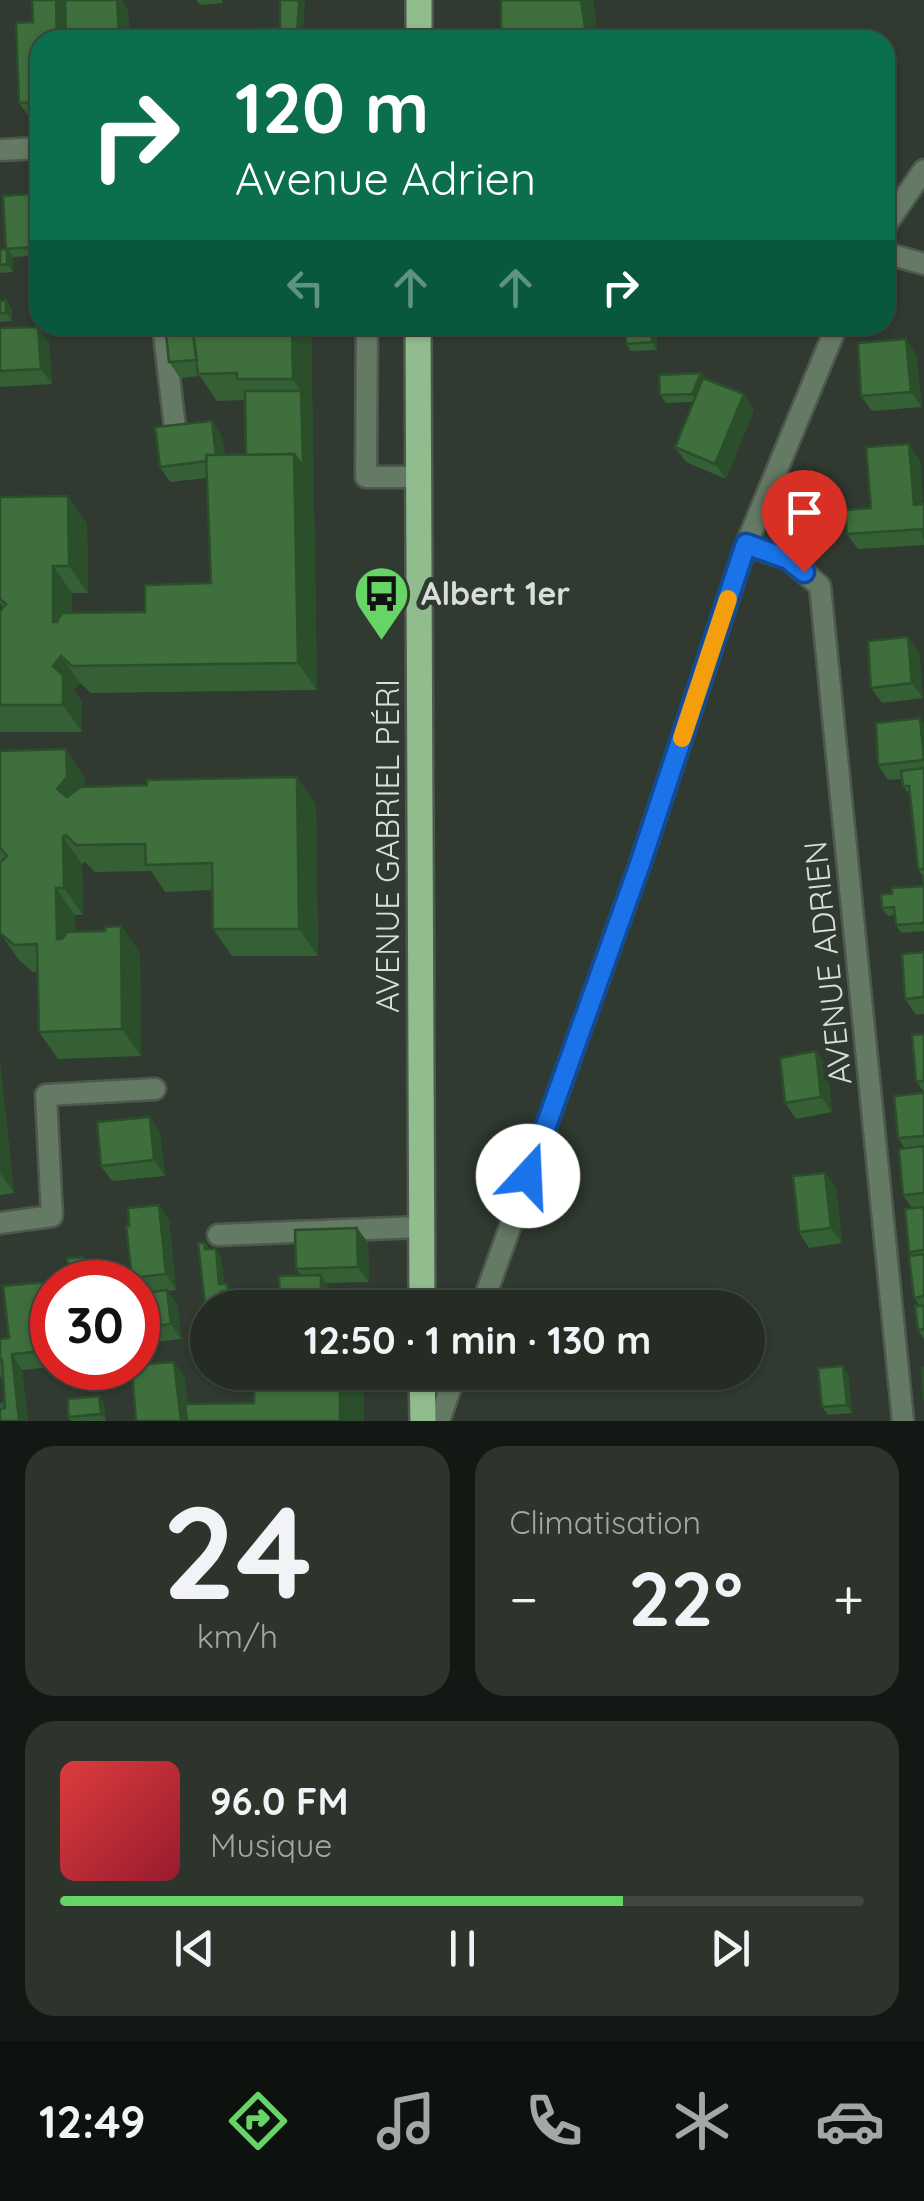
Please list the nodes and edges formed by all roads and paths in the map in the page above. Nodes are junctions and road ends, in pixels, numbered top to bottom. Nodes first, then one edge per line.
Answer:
1 (419, 0) edge
2 (418, 30) edge
3 (30, 148) edge
4 (0, 150) edge
5 (924, 170) edge
6 (895, 212) edge
7 (895, 256) edge
8 (924, 264) edge
9 (164, 335) edge
10 (367, 335) edge
11 (418, 335) edge
12 (833, 335) edge
13 (174, 428) edge
14 (419, 477) junction
15 (746, 544) junction
16 (155, 1089) dead end
17 (0, 1223) edge
18 (421, 1227) junction
19 (218, 1235) dead end
20 (422, 1290) edge
21 (486, 1290) edge
22 (422, 1390) edge
23 (449, 1390) edge
24 (422, 1421) edge
25 (438, 1421) edge
26 (903, 1421) edge

1 - 2 main road
3 - 4 street
5 - 6 street
7 - 8 street
9 - 13 street
10 - 14 street
11 - 14 main road, AVENUE GABRIEL PÉRI
12 - 15 street
14 - 18 main road, AVENUE GABRIEL PÉRI
15 - 21 street
15 - 26 street, AVENUE ADRIEN
16 - 17 street
18 - 19 street
18 - 20 main road, AVENUE GABRIEL PÉRI
22 - 24 main road
23 - 25 street

